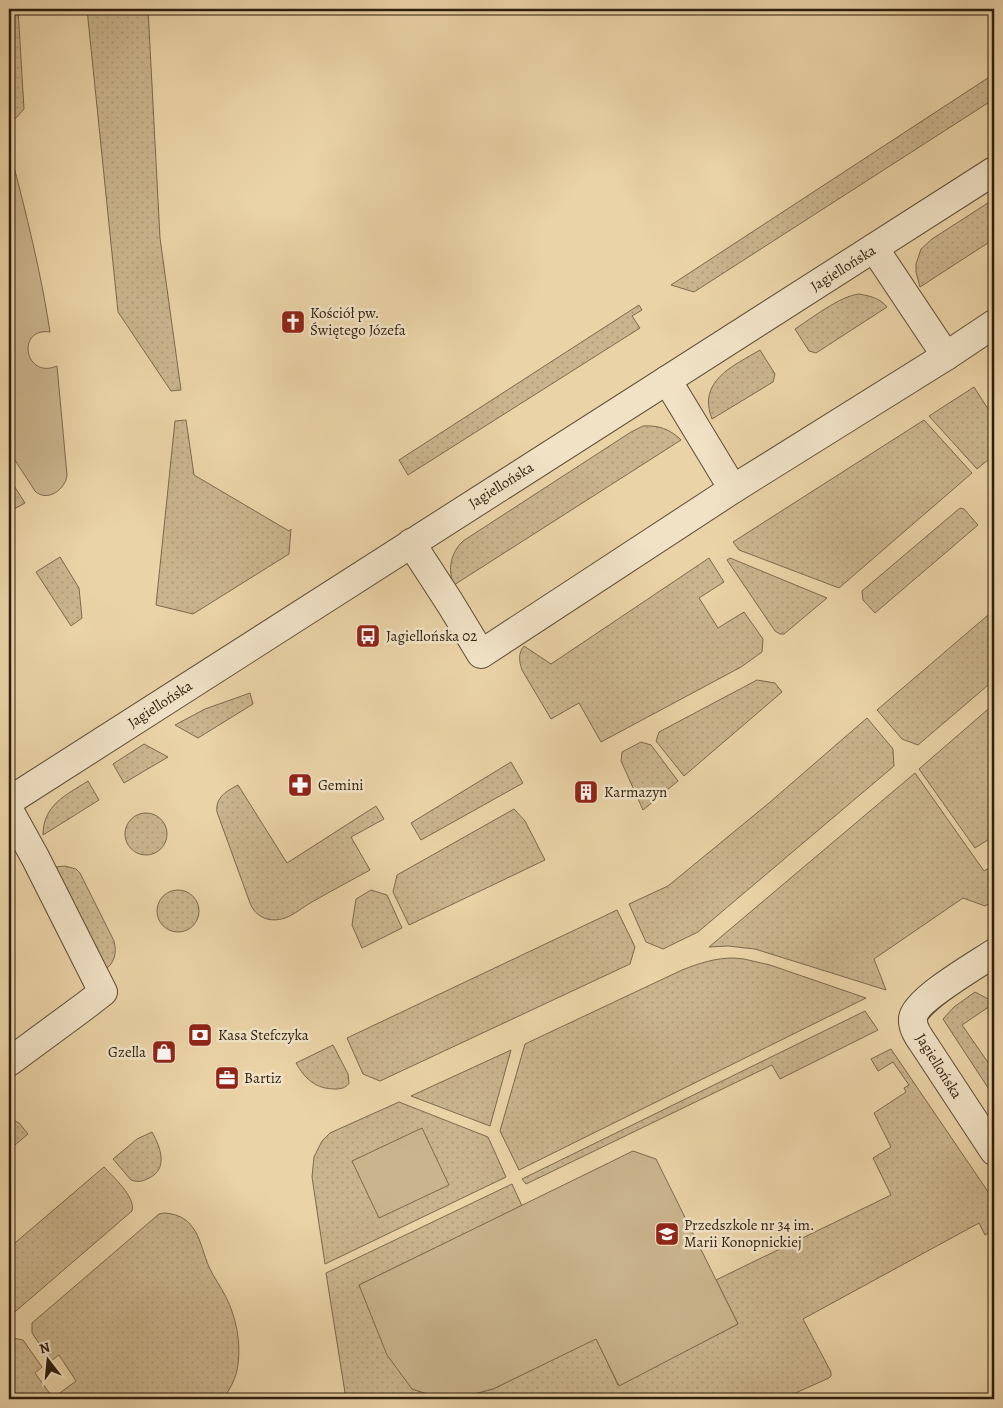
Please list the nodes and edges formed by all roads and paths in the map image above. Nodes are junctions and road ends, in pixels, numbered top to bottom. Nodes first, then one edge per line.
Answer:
1 (994, 171) edge
2 (874, 248) junction
3 (994, 324) edge
4 (946, 356) junction
5 (667, 380) junction
6 (733, 489) junction
7 (411, 543) junction
8 (9, 801) edge
9 (9, 810) edge
10 (994, 953) edge
11 (9, 1062) edge
12 (994, 1151) edge

1 - 2 street, Jagiellońska
2 - 4 street
2 - 5 street, Jagiellońska
3 - 4 street
4 - 6 street
5 - 6 street
5 - 7 street, Jagiellońska
6 - 7 street
7 - 8 street, Jagiellońska
9 - 11 street
10 - 12 street, Jagiellońska

